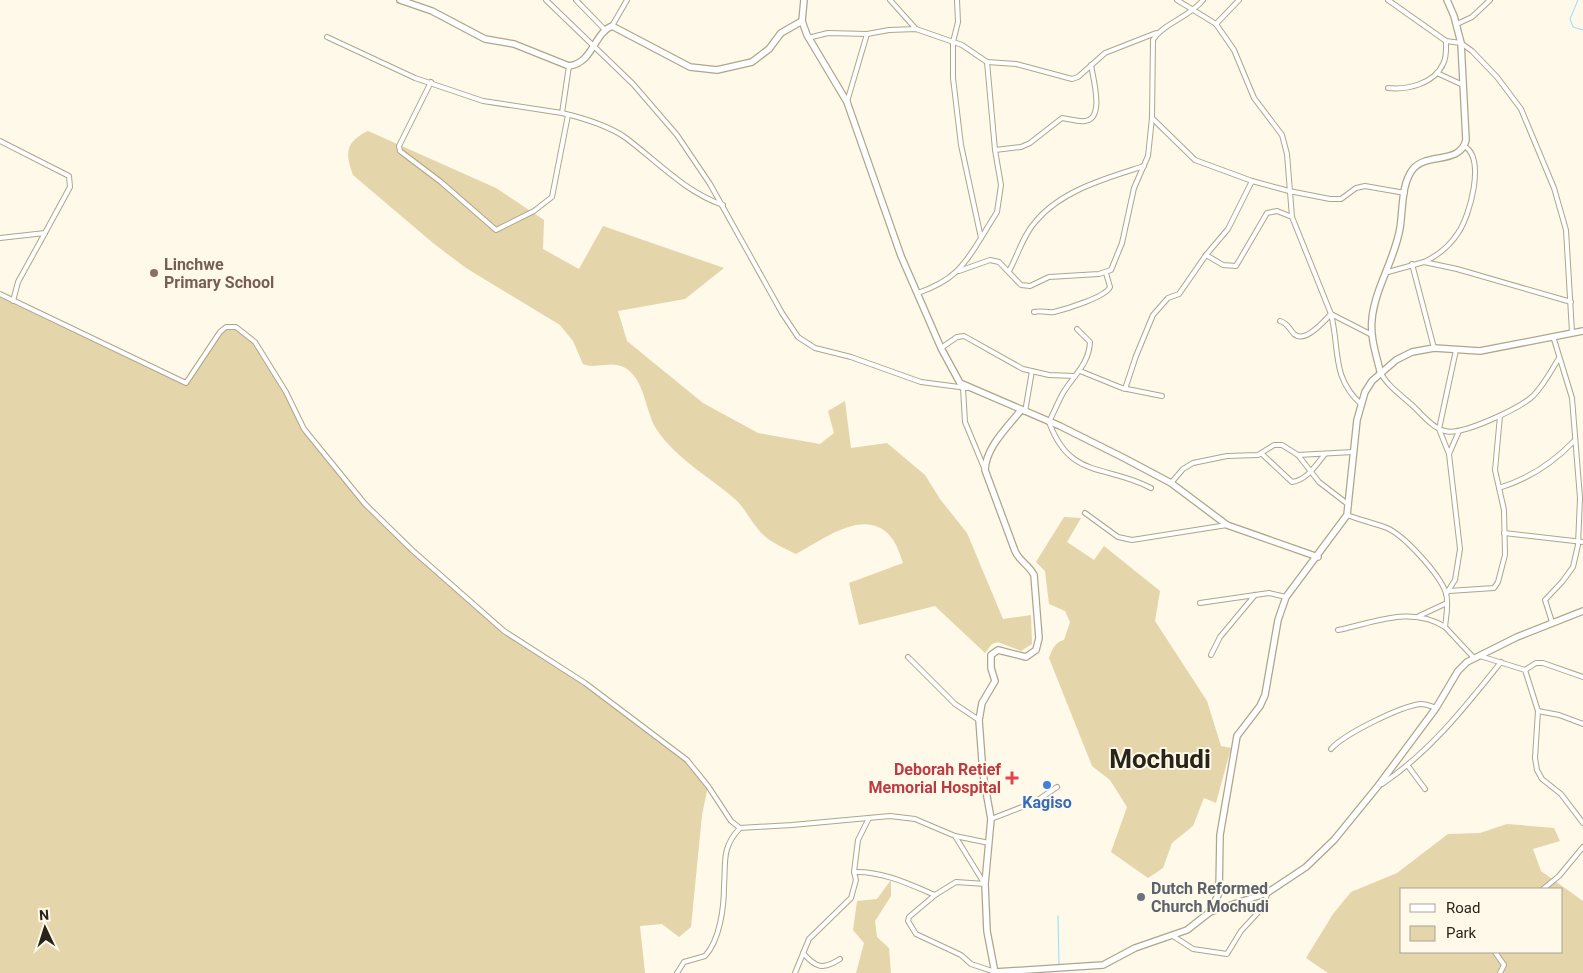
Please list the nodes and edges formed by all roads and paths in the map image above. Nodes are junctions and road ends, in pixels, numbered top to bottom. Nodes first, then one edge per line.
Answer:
1 (400, 0) edge
2 (546, 0) edge
3 (576, 0) edge
4 (627, 0) edge
5 (804, 0) edge
6 (890, 0) edge
7 (957, 0) edge
8 (1177, 0) edge
9 (1203, 0) edge
10 (1238, 0) edge
11 (1388, 0) edge
12 (1447, 0) edge
13 (1490, 0) edge
14 (1194, 11) junction
15 (802, 20) junction
16 (1216, 24) junction
17 (1457, 24) junction
18 (612, 26) junction
19 (916, 29) junction
20 (605, 30) junction
21 (868, 34) junction
22 (1156, 34) junction
23 (327, 37) dead end
24 (808, 38) junction
25 (1446, 40) junction
26 (953, 42) junction
27 (1461, 43) junction
28 (595, 47) junction
29 (987, 62) junction
30 (1091, 65) junction
31 (569, 66) junction
32 (1437, 72) junction
33 (431, 82) junction
34 (1463, 85) junction
35 (1388, 88) dead end
36 (847, 102) junction
37 (562, 113) junction
38 (568, 114) junction
39 (1152, 118) junction
40 (0, 141) edge
41 (1464, 146) junction
42 (995, 150) junction
43 (1144, 166) junction
44 (1252, 180) junction
45 (1289, 191) junction
46 (1404, 193) junction
47 (723, 205) junction
48 (1292, 216) junction
49 (44, 233) junction
50 (0, 238) edge
51 (981, 238) junction
52 (1206, 255) junction
53 (1424, 262) junction
54 (1412, 264) junction
55 (959, 271) junction
56 (1009, 272) junction
57 (1388, 272) junction
58 (1106, 273) junction
59 (0, 294) edge
60 (918, 294) junction
61 (14, 301) junction
62 (1571, 302) junction
63 (1034, 312) dead end
64 (1331, 314) junction
65 (1280, 321) dead end
66 (1077, 329) dead end
67 (1583, 330) edge
68 (1572, 332) junction
69 (1372, 335) junction
70 (1554, 336) junction
71 (941, 348) junction
72 (1434, 348) junction
73 (1456, 350) junction
74 (1559, 358) junction
75 (1032, 371) junction
76 (1080, 371) junction
77 (1380, 371) junction
78 (1075, 376) junction
79 (965, 388) junction
80 (1126, 389) junction
81 (1162, 396) dead end
82 (1361, 404) junction
83 (1023, 411) junction
84 (1500, 416) junction
85 (1049, 422) junction
86 (1439, 429) junction
87 (1459, 430) junction
88 (1574, 441) junction
89 (1353, 452) junction
90 (1262, 454) junction
91 (1324, 454) junction
92 (1449, 454) junction
93 (1298, 455) junction
94 (985, 470) junction
95 (1310, 472) junction
96 (1171, 483) junction
97 (1151, 488) dead end
98 (1499, 488) junction
99 (1349, 505) junction
100 (1085, 513) dead end
101 (1347, 515) junction
102 (1227, 525) junction
103 (1504, 533) junction
104 (1581, 541) edge
105 (1318, 557) junction
106 (1448, 593) junction
107 (1255, 595) junction
108 (1286, 597) junction
109 (1200, 603) dead end
110 (1447, 603) junction
111 (1583, 611) edge
112 (1418, 616) junction
113 (1552, 622) junction
114 (1445, 628) junction
115 (1338, 630) dead end
116 (1211, 655) dead end
117 (908, 657) dead end
118 (1477, 657) junction
119 (1501, 662) junction
120 (1525, 670) junction
121 (1583, 677) edge
122 (1436, 708) junction
123 (1538, 711) junction
124 (980, 720) junction
125 (1583, 724) edge
126 (1331, 749) dead end
127 (1408, 766) junction
128 (1378, 786) junction
129 (1057, 787) dead end
130 (1425, 789) dead end
131 (869, 818) junction
132 (991, 819) junction
133 (1583, 823) edge
134 (740, 828) junction
135 (955, 836) junction
136 (989, 842) junction
137 (1583, 847) edge
138 (1577, 856) junction
139 (1583, 860) edge
140 (854, 872) junction
141 (985, 884) junction
142 (1544, 888) edge
143 (1267, 894) junction
144 (936, 895) junction
145 (1210, 912) junction
146 (1174, 936) junction
147 (804, 953) junction
148 (1495, 953) edge
149 (840, 959) dead end
150 (995, 972) edge
151 (677, 973) edge
152 (795, 973) edge
153 (1500, 973) edge

1 - 31 street
2 - 28 street
3 - 20 street
4 - 18 street
5 - 15 street
6 - 19 street
7 - 26 street
8 - 14 street
9 - 14 street
10 - 16 street
11 - 25 street
12 - 17 street
13 - 17 street
14 - 16 street
14 - 22 street
15 - 18 street
15 - 24 street
16 - 45 street
17 - 27 street
18 - 20 street
19 - 21 street
19 - 26 street
20 - 28 street
21 - 24 street
21 - 36 street
22 - 30 street
22 - 39 street
23 - 33 street
24 - 36 street
25 - 27 street
25 - 32 street
26 - 29 street
26 - 51 street
27 - 34 street
27 - 62 street
28 - 31 street
28 - 47 street
29 - 30 street
29 - 42 street
30 - 42 street
31 - 37 street
32 - 34 street
32 - 35 street
33 - 37 street
33 - 38 street
34 - 41 street
36 - 60 street
37 - 38 street
38 - 47 street
39 - 43 street
39 - 44 street
40 - 49 street
41 - 46 street
41 - 53 street
42 - 51 street
43 - 56 street
43 - 58 street
44 - 45 street
44 - 52 street
45 - 46 street
45 - 48 street
46 - 57 street
47 - 79 street
48 - 52 street
48 - 64 street
49 - 50 street
49 - 61 street
51 - 55 street
52 - 80 street
53 - 54 street
53 - 62 street
54 - 57 street
54 - 72 street
55 - 56 street
55 - 60 street
56 - 58 street
57 - 69 street
58 - 63 street
59 - 61 street
60 - 71 street
61 - 134 street
62 - 68 street
64 - 65 street
64 - 69 street
64 - 82 street
66 - 76 street
67 - 68 street
68 - 70 street
69 - 77 street
70 - 73 street
70 - 74 street
71 - 75 street
71 - 79 street
72 - 73 street
72 - 77 street
73 - 86 street
74 - 84 street
74 - 88 street
75 - 78 street
75 - 83 street
76 - 78 street
76 - 80 street
77 - 82 street
77 - 86 street
78 - 85 street
79 - 83 street
79 - 94 street
80 - 81 street
82 - 89 street
83 - 85 street
83 - 94 street
84 - 87 street
84 - 98 street
85 - 96 street
85 - 97 street
86 - 87 street
86 - 92 street
87 - 92 street
88 - 98 street
88 - 104 street
89 - 91 street
89 - 99 street
90 - 93 street
90 - 95 street
90 - 96 street
91 - 93 street
91 - 95 street
92 - 106 street
93 - 95 street
94 - 124 street
95 - 99 street
96 - 102 street
98 - 103 street
99 - 101 street
100 - 102 street
101 - 105 street
101 - 106 street
102 - 105 street
103 - 104 street
103 - 106 street
104 - 113 street
105 - 108 street
106 - 110 street
107 - 108 street
107 - 109 street
107 - 116 street
108 - 145 street
110 - 112 street
110 - 114 street
111 - 113 street
112 - 114 street
112 - 115 street
113 - 118 street
114 - 118 street
117 - 124 street
118 - 119 street
118 - 122 street
119 - 120 street
119 - 127 street
120 - 121 street
120 - 123 street
122 - 126 street
122 - 128 street
123 - 125 street
123 - 133 street
124 - 132 street
127 - 128 street
127 - 130 street
128 - 143 street
129 - 132 street
131 - 134 street
131 - 135 street
131 - 140 street
132 - 136 street
134 - 151 street
135 - 136 street
135 - 141 street
136 - 141 street
137 - 138 street
138 - 139 street
138 - 142 street
140 - 144 street
140 - 147 street
141 - 144 street
141 - 150 street
143 - 145 street
143 - 146 street
144 - 150 street
145 - 146 street
146 - 150 street
147 - 149 street
147 - 152 street
148 - 153 street

